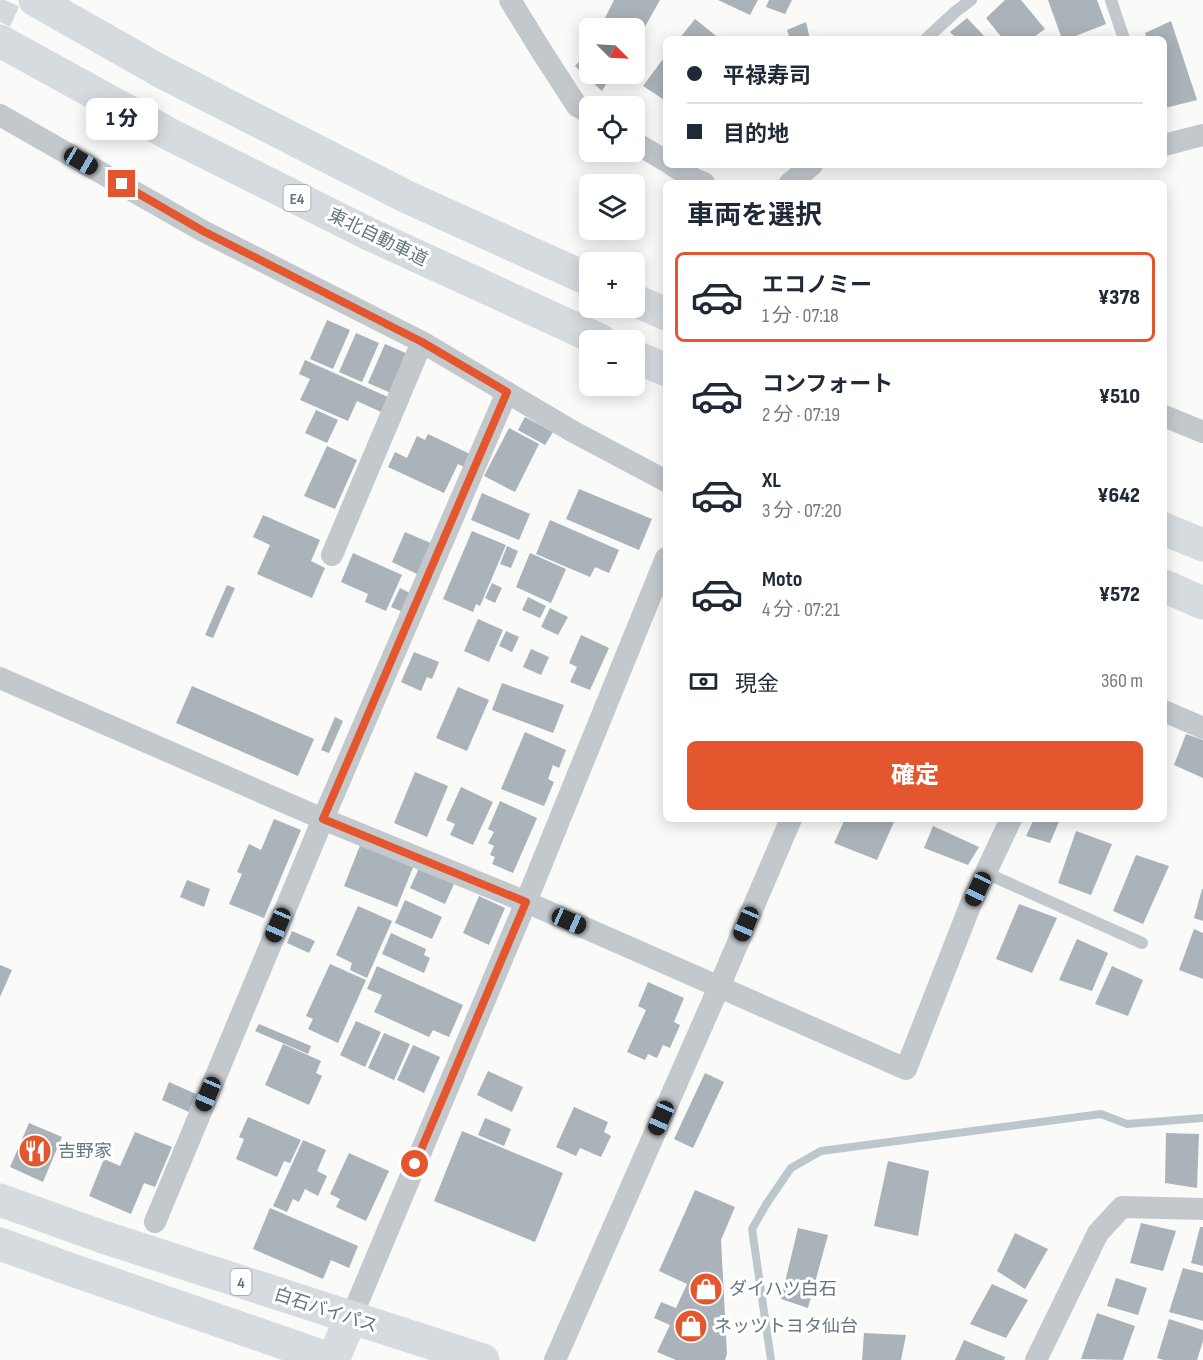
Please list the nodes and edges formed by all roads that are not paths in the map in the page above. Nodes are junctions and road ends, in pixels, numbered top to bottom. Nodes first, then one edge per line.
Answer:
1 (35, 0) edge
2 (510, 0) edge
3 (971, 0) edge
4 (1112, 0) edge
5 (929, 36) edge
6 (1123, 36) edge
7 (0, 41) edge
8 (579, 106) edge
9 (0, 115) edge
10 (1203, 135) edge
11 (1167, 144) edge
12 (645, 149) edge
13 (663, 160) edge
14 (677, 168) edge
15 (808, 168) edge
16 (696, 180) edge
17 (794, 180) edge
18 (579, 275) edge
19 (645, 305) edge
20 (663, 313) edge
21 (579, 330) edge
22 (422, 342) junction
23 (645, 361) edge
24 (663, 369) edge
25 (507, 392) junction
26 (1167, 417) edge
27 (1203, 432) edge
28 (663, 479) edge
29 (1167, 530) edge
30 (1203, 545) edge
31 (333, 555) dead end
32 (663, 565) edge
33 (1167, 587) edge
34 (1203, 603) edge
35 (0, 678) edge
36 (1167, 712) edge
37 (1203, 728) edge
38 (323, 819) junction
39 (790, 822) edge
40 (1010, 822) edge
41 (986, 873) junction
42 (526, 902) junction
43 (1142, 943) dead end
44 (719, 987) junction
45 (0, 1200) edge
46 (1203, 1209) edge
47 (155, 1222) dead end
48 (0, 1244) edge
49 (351, 1318) junction
50 (333, 1360) edge
51 (483, 1360) edge
52 (555, 1360) edge
53 (1036, 1360) edge

1 - 18 main road
2 - 8 street
3 - 5 lane
4 - 6 lane
7 - 21 main road, 東北自動車道 / E4
9 - 22 street
10 - 11 street
12 - 13 street
14 - 16 street
15 - 17 street
19 - 20 main road
22 - 25 street
22 - 31 street
23 - 24 main road
25 - 28 street
25 - 38 street
26 - 27 street
29 - 30 main road
32 - 42 street
33 - 34 main road
35 - 38 street
36 - 37 street
38 - 42 street
38 - 47 street
39 - 44 street
40 - 41 street
41 - 43 lane
41 - 44 street
42 - 44 street
42 - 49 street
44 - 52 street
45 - 49 main road, 白石バイパス / 4
46 - 53 street
48 - 50 main road
49 - 50 main road
49 - 51 main road, 白石バイパス / 4

